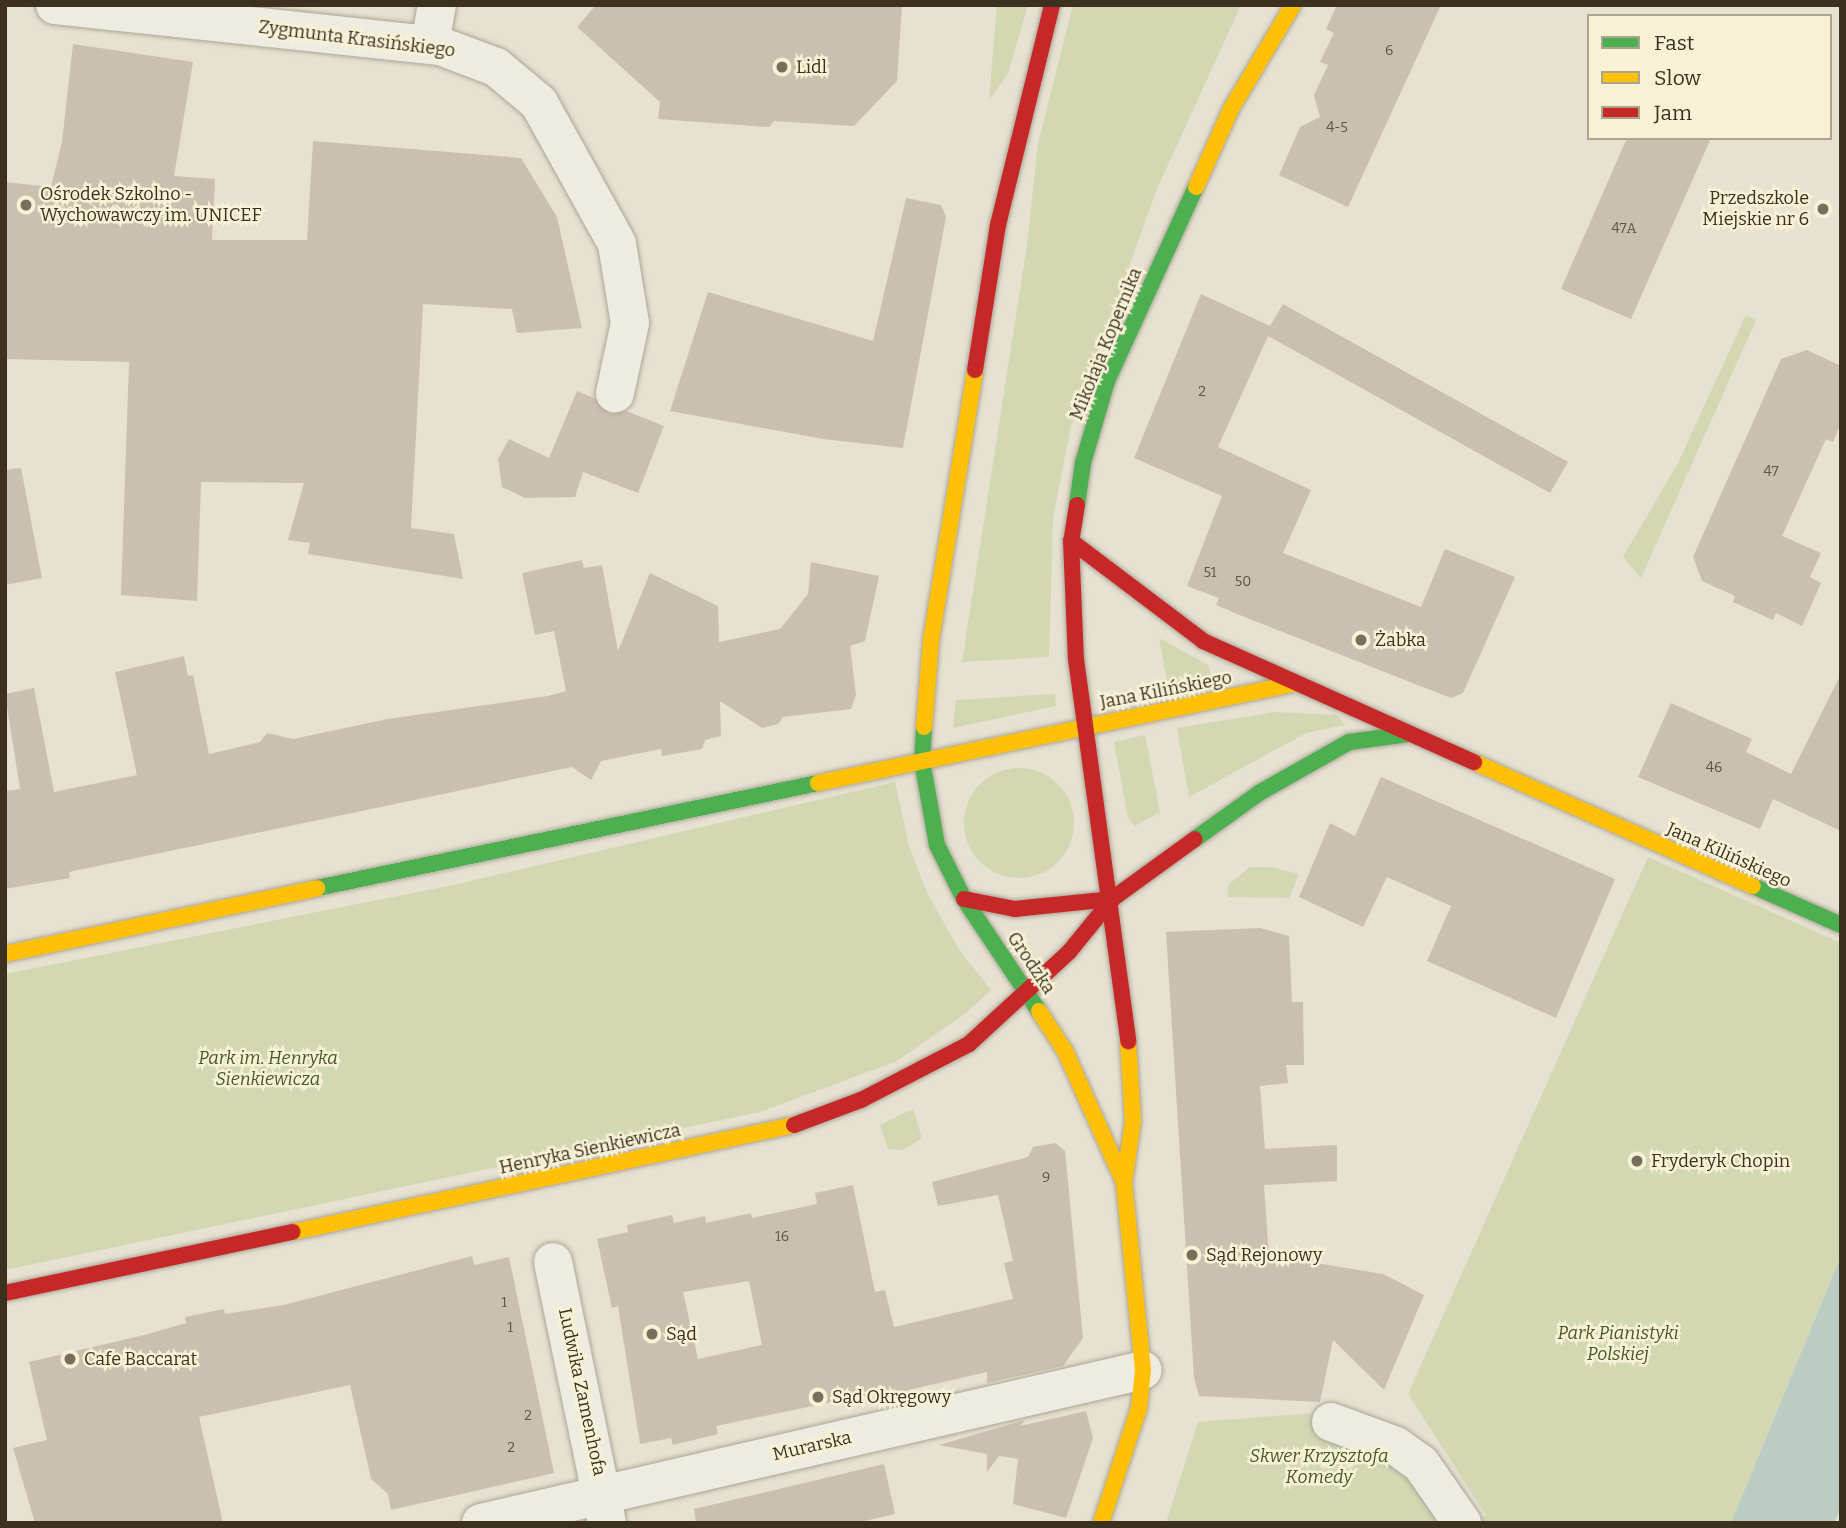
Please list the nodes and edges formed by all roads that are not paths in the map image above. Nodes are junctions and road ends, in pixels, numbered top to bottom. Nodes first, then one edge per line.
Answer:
1 (55, 5) edge
2 (437, 5) edge
3 (1052, 5) edge
4 (1293, 5) edge
5 (430, 44) junction
6 (1250, 44) dead end
7 (1231, 109) junction
8 (615, 393) dead end
9 (1071, 541) junction
10 (1292, 684) junction
11 (1085, 726) junction
12 (1410, 734) junction
13 (922, 761) junction
14 (964, 899) junction
15 (1112, 899) junction
16 (1841, 925) edge
17 (5, 954) edge
18 (1028, 993) junction
19 (1124, 1182) junction
20 (554, 1262) dead end
21 (5, 1293) edge
22 (1143, 1370) junction
23 (1331, 1422) dead end
24 (606, 1508) edge
25 (481, 1523) edge
26 (1101, 1523) edge
27 (1462, 1523) edge

1 - 5 street, Zygmunta Krasińskiego
2 - 5 street
3 - 13 main road
4 - 7 main road, Mikołaja Kopernika
5 - 8 street, Zygmunta Krasińskiego
6 - 7 main road, Mikołaja Kopernika
7 - 9 main road, Mikołaja Kopernika
9 - 10 main road
9 - 11 main road, Mikołaja Kopernika
10 - 11 main road, Jana Kilińskiego
10 - 12 main road, Jana Kilińskiego
11 - 13 main road, Jana Kilińskiego
11 - 15 main road, Mikołaja Kopernika
12 - 15 main road
12 - 16 main road, Jana Kilińskiego
13 - 14 main road, Grodzka
13 - 17 main road
14 - 15 main road
14 - 18 main road, Grodzka
15 - 18 main road, Henryka Sienkiewicza
15 - 19 main road, Grodzka
18 - 19 main road, Grodzka
18 - 21 main road, Henryka Sienkiewicza
19 - 22 main road, Grodzka
20 - 24 street, Ludwika Zamenhofa
22 - 24 street, Murarska
22 - 26 main road, Grodzka
23 - 27 street
24 - 25 street, Murarska

